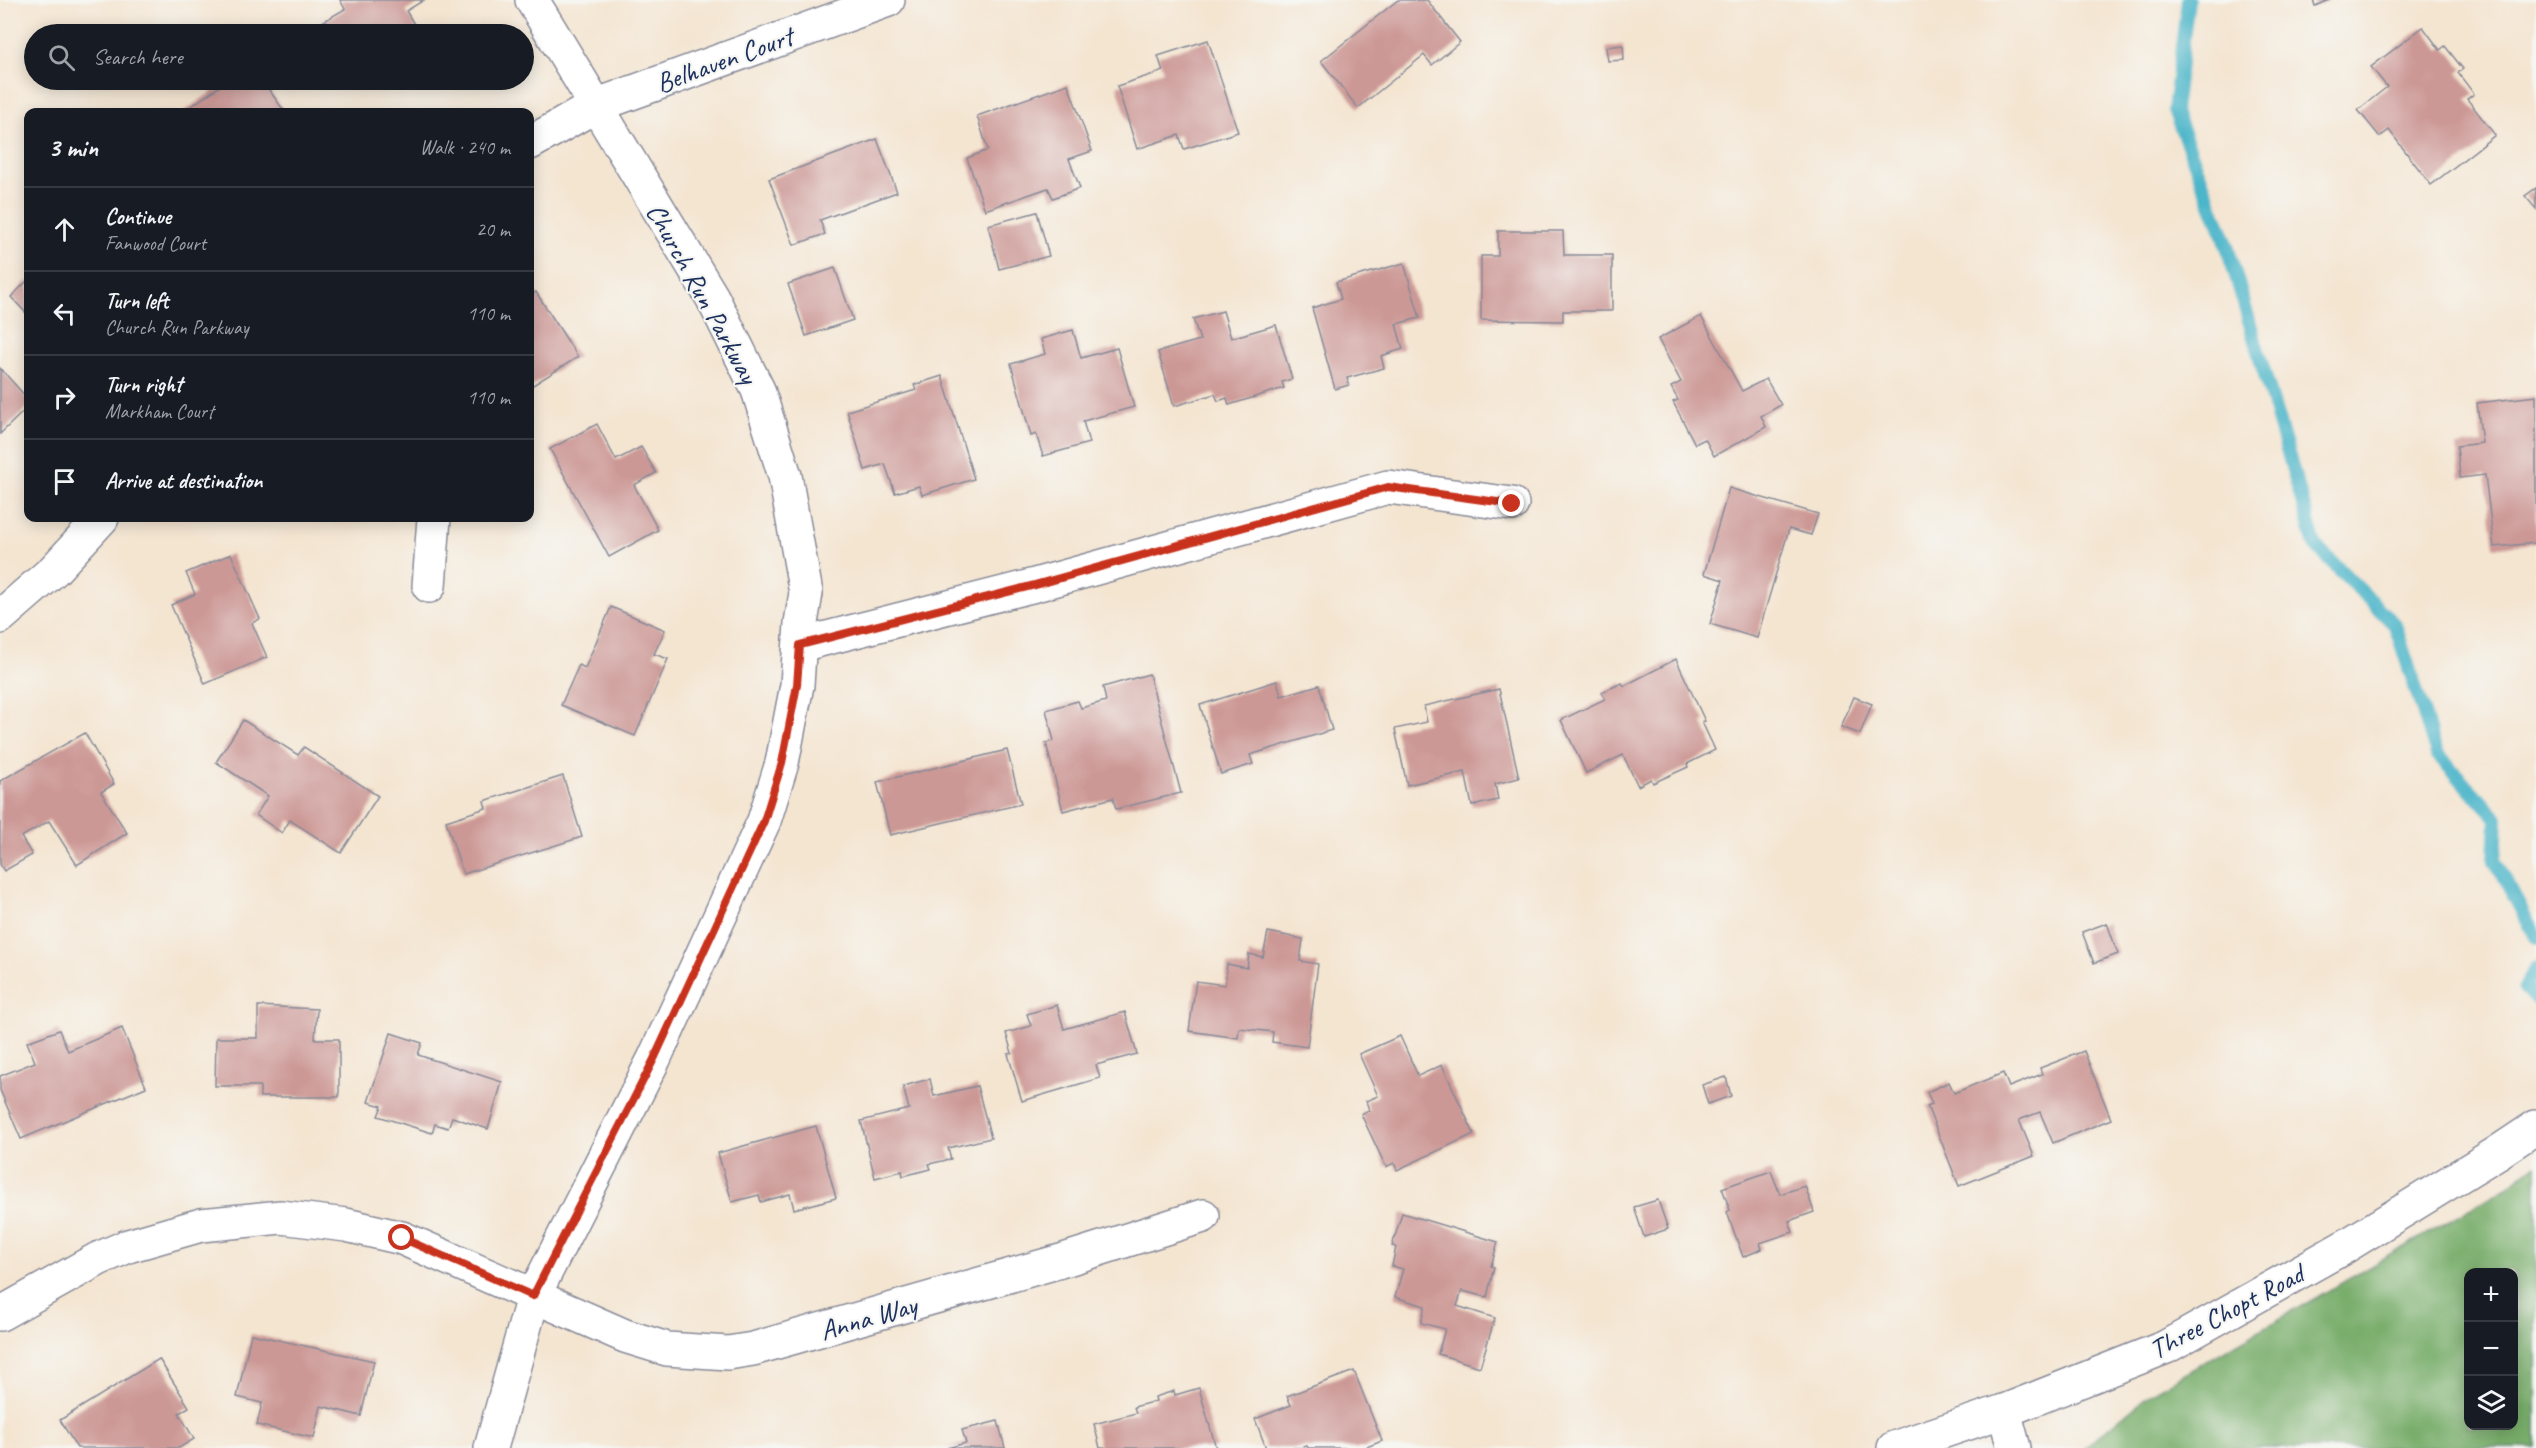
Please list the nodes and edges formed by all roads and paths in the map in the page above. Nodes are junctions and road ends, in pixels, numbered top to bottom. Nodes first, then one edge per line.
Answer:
1 (532, 0) edge
2 (888, 0) edge
3 (595, 106) junction
4 (534, 141) edge
5 (1512, 504) dead end
6 (98, 522) edge
7 (434, 522) edge
8 (429, 586) dead end
9 (0, 617) edge
10 (800, 645) junction
11 (2536, 1127) edge
12 (1203, 1216) dead end
13 (533, 1296) junction
14 (0, 1314) edge
15 (2004, 1412) junction
16 (491, 1448) edge
17 (1894, 1448) edge
18 (2014, 1448) edge

1 - 3 street, Church Run Parkway
2 - 3 street, Belhaven Court
3 - 4 street, Belhaven Court
3 - 10 street, Church Run Parkway
5 - 10 street
6 - 9 street
7 - 8 street
10 - 13 street, Church Run Parkway
11 - 15 street, Three Chopt Road
12 - 13 street, Anna Way
13 - 14 street, Anna Way
13 - 16 street, Church Run Parkway
15 - 17 street, Three Chopt Road
15 - 18 street

